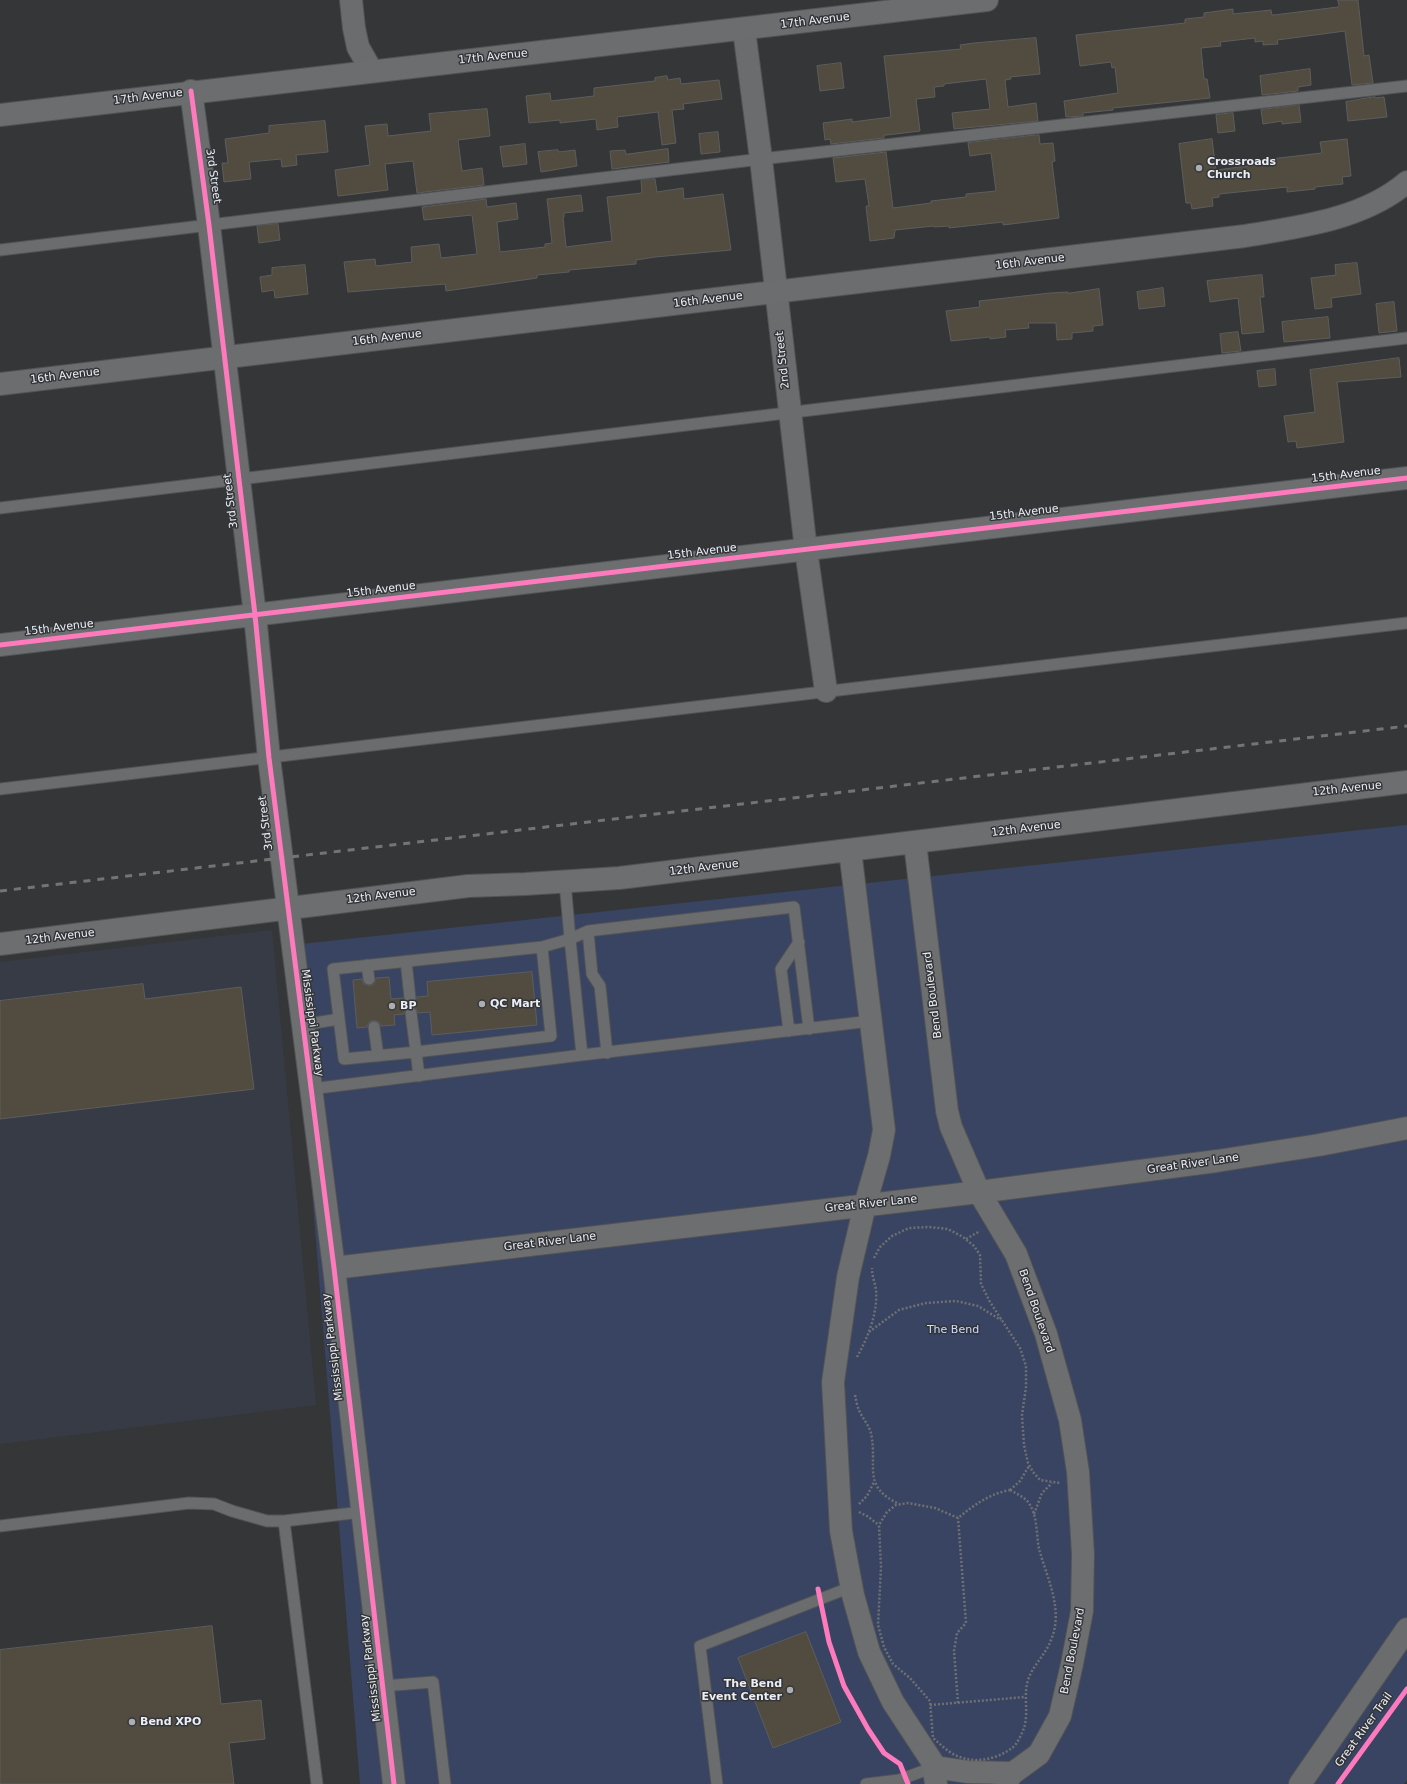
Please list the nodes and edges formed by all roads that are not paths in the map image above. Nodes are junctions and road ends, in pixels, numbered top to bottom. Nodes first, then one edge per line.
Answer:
1 (351, 0) edge
2 (987, 0) edge
3 (744, 30) junction
4 (371, 70) junction
5 (1407, 86) edge
6 (191, 92) junction
7 (0, 115) edge
8 (761, 159) junction
9 (1407, 182) edge
10 (1407, 193) edge
11 (1373, 203) junction
12 (209, 225) junction
13 (0, 250) edge
14 (776, 292) junction
15 (1407, 338) edge
16 (224, 357) junction
17 (0, 384) edge
18 (789, 414) junction
19 (1407, 478) edge
20 (238, 480) junction
21 (0, 508) edge
22 (806, 550) junction
23 (255, 615) junction
24 (1407, 623) edge
25 (0, 645) edge
26 (826, 691) junction
27 (269, 758) junction
28 (1407, 782) edge
29 (0, 789) edge
30 (915, 843) junction
31 (850, 850) junction
32 (566, 882) junction
33 (287, 907) junction
34 (588, 931) junction
35 (570, 939) junction
36 (799, 942) junction
37 (0, 944) edge
38 (542, 946) junction
39 (406, 961) junction
40 (367, 965) junction
41 (369, 979) dead end
42 (410, 998) dead end
43 (411, 1013) dead end
44 (339, 1019) junction
45 (871, 1021) junction
46 (302, 1024) junction
47 (374, 1026) dead end
48 (810, 1029) junction
49 (789, 1031) junction
50 (416, 1052) junction
51 (607, 1053) junction
52 (378, 1056) junction
53 (582, 1056) junction
54 (419, 1076) junction
55 (310, 1089) junction
56 (1407, 1128) edge
57 (979, 1192) junction
58 (865, 1205) junction
59 (334, 1268) junction
60 (362, 1512) junction
61 (284, 1521) junction
62 (0, 1526) edge
63 (851, 1587) junction
64 (1407, 1629) edge
65 (383, 1686) junction
66 (935, 1776) edge
67 (1009, 1779) edge
68 (317, 1784) edge
69 (394, 1784) edge
70 (445, 1784) edge
71 (717, 1784) edge
72 (866, 1784) edge
73 (1300, 1784) edge

1 - 4 street
2 - 3 main road, 17th Avenue
3 - 4 main road, 17th Avenue
3 - 8 street, 2nd Street
4 - 6 main road, 17th Avenue
5 - 8 lane
6 - 7 main road, 17th Avenue
6 - 12 street, 3rd Street
8 - 12 lane
8 - 14 street, 2nd Street
9 - 11 main road, 16th Avenue
10 - 11 street
11 - 14 main road, 16th Avenue
12 - 13 lane
12 - 16 street, 3rd Street
14 - 16 main road, 16th Avenue
14 - 18 street, 2nd Street
15 - 18 lane
16 - 17 main road, 16th Avenue
16 - 20 street, 3rd Street
18 - 20 lane
18 - 22 street, 2nd Street
19 - 22 street, 15th Avenue
20 - 21 lane
20 - 23 street, 3rd Street
22 - 23 street, 15th Avenue
22 - 26 street, 2nd Street
23 - 25 street, 15th Avenue
23 - 27 street, 3rd Street
24 - 26 lane
26 - 27 lane
27 - 29 lane
27 - 33 street, 3rd Street
28 - 30 street, 12th Avenue
30 - 31 street, 12th Avenue
30 - 57 street, Bend Boulevard
31 - 32 street, 12th Avenue
31 - 45 street
32 - 33 street, 12th Avenue
32 - 35 lane
33 - 37 street, 12th Avenue
33 - 46 street, Mississippi Parkway
34 - 35 lane
34 - 36 lane
34 - 51 lane
35 - 38 lane
35 - 53 lane
36 - 48 lane
36 - 49 lane
38 - 39 lane
38 - 50 lane
39 - 40 lane
39 - 42 lane
40 - 41 lane
40 - 44 lane
43 - 50 lane
44 - 46 lane
44 - 52 lane
45 - 48 lane
45 - 58 street
46 - 55 street, Mississippi Parkway
47 - 52 lane
48 - 49 lane
49 - 51 lane
50 - 52 lane
50 - 54 lane
51 - 53 lane
53 - 54 lane
54 - 55 lane
55 - 59 street, Mississippi Parkway
56 - 57 street, Great River Lane
57 - 58 street, Great River Lane
57 - 67 street, Bend Boulevard
58 - 59 street, Great River Lane
58 - 63 street
59 - 60 street, Mississippi Parkway
60 - 61 lane
60 - 65 street, Mississippi Parkway
61 - 62 lane
61 - 68 lane
63 - 66 street
63 - 71 lane
64 - 73 street
65 - 69 street, Mississippi Parkway
65 - 70 lane
66 - 67 street, Bend Boulevard
66 - 72 lane

